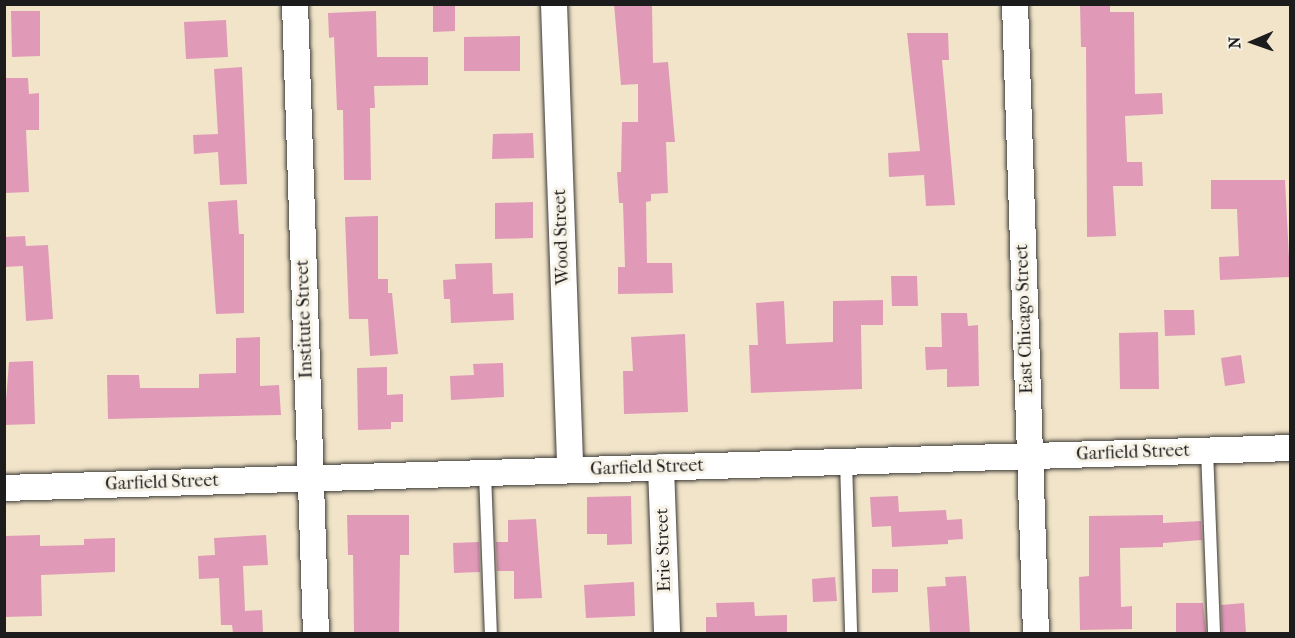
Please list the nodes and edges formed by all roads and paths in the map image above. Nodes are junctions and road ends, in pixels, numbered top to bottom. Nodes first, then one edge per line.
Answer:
1 (295, 4) edge
2 (554, 4) edge
3 (1015, 4) edge
4 (1290, 448) edge
5 (1207, 450) junction
6 (1030, 456) junction
7 (846, 462) junction
8 (662, 467) junction
9 (570, 470) junction
10 (484, 473) junction
11 (311, 478) junction
12 (4, 488) edge
13 (316, 633) edge
14 (491, 633) edge
15 (667, 633) edge
16 (851, 633) edge
17 (1036, 633) edge
18 (1214, 633) edge

1 - 11 street, Institute Street
2 - 9 street, Wood Street
3 - 6 street, East Chicago Street
4 - 5 street, Garfield Street
5 - 6 street, Garfield Street
5 - 18 lane
6 - 7 street, Garfield Street
6 - 17 street, East Chicago Street
7 - 8 street, Garfield Street
7 - 16 lane
8 - 9 street, Garfield Street
8 - 15 street, Erie Street
9 - 10 street, Garfield Street
10 - 11 street, Garfield Street
10 - 14 lane
11 - 12 street, Garfield Street
11 - 13 street, Institute Street

